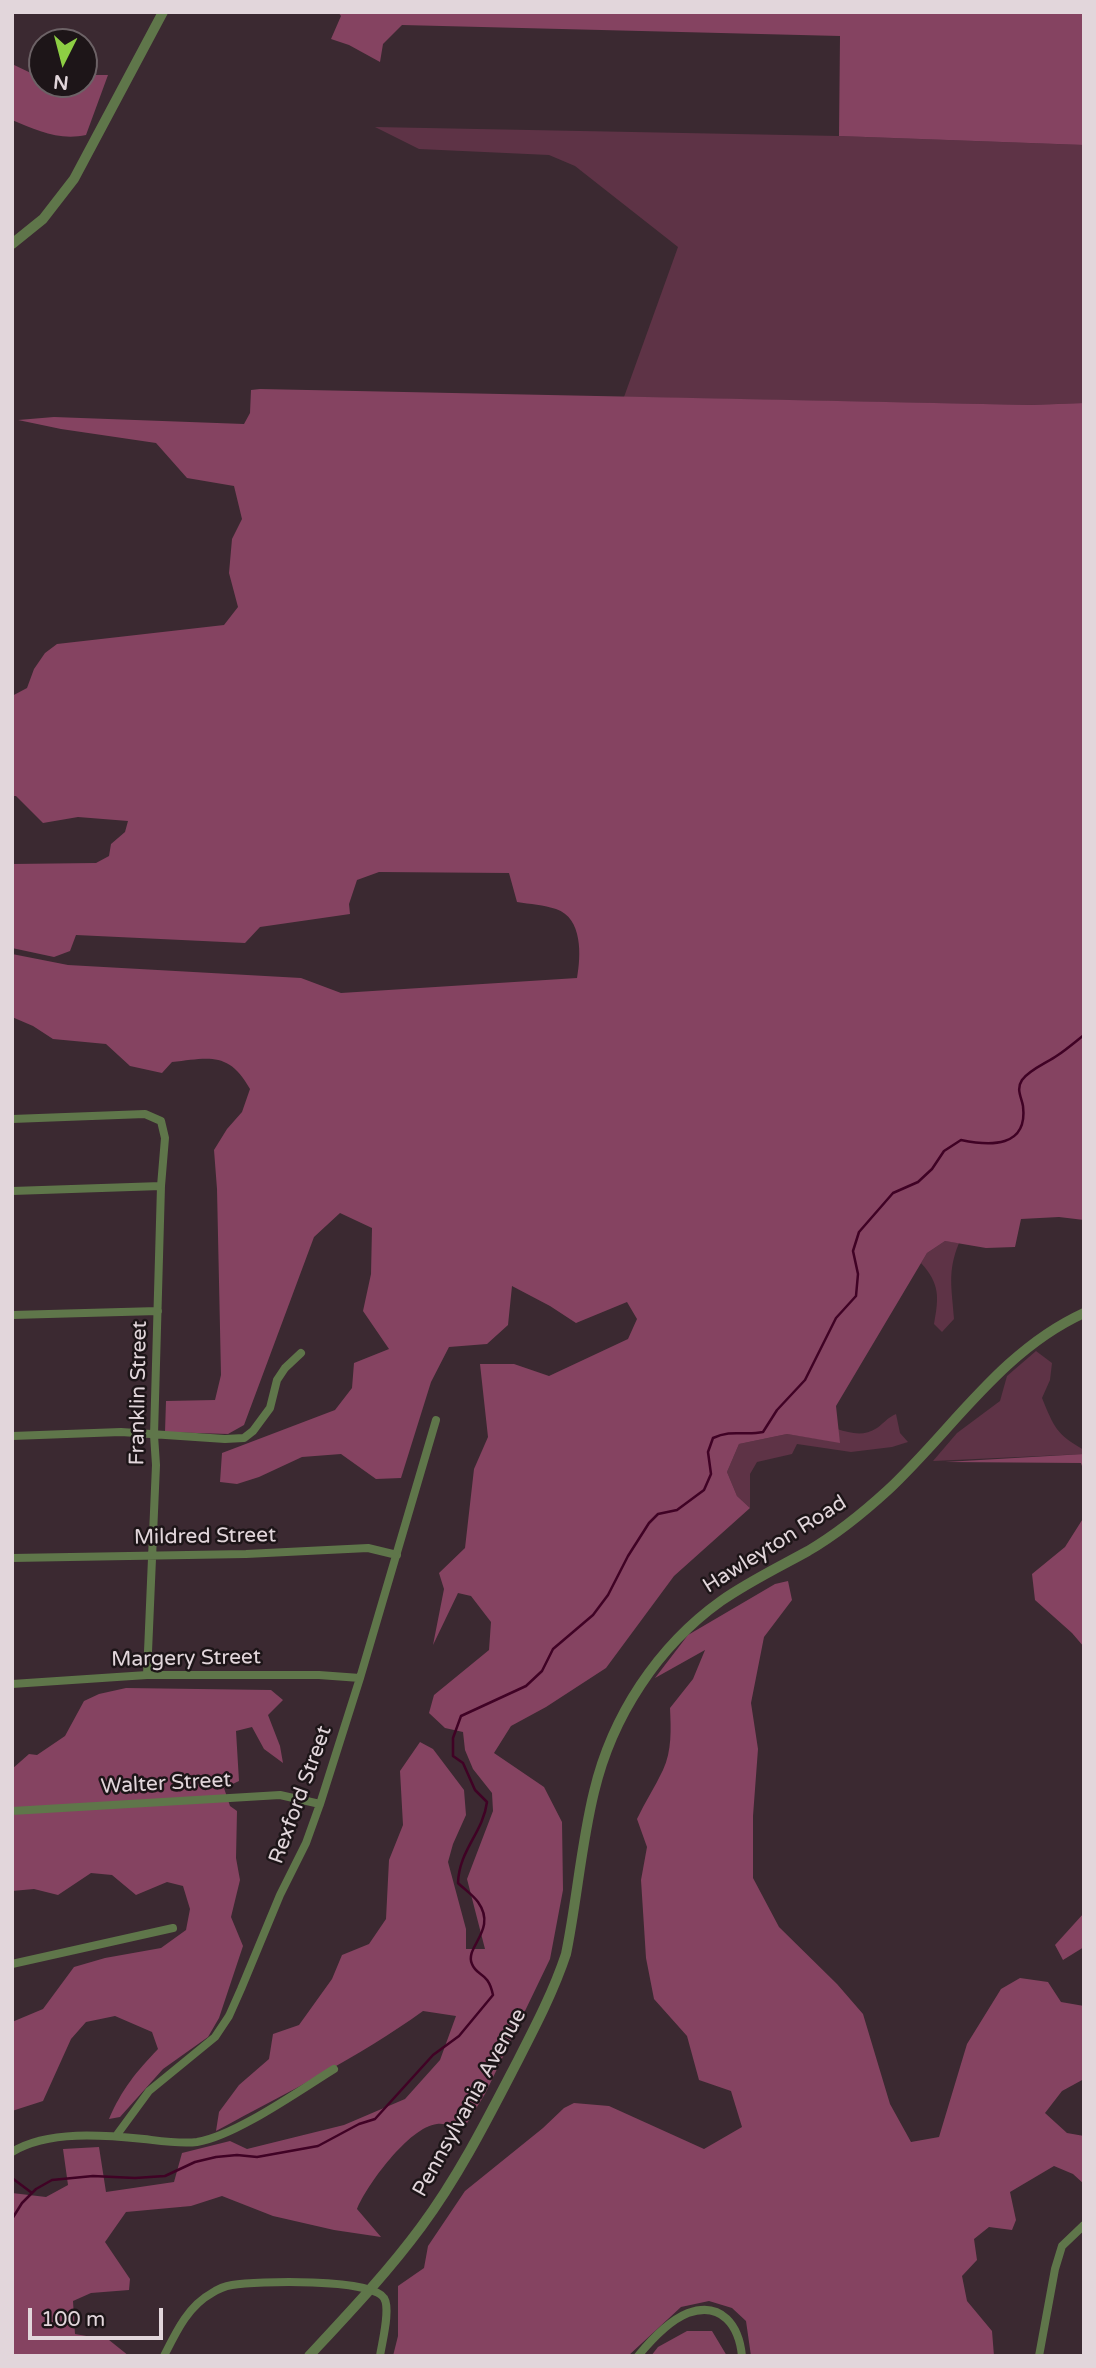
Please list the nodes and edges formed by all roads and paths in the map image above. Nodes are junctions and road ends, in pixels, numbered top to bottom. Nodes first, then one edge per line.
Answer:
1 (163, 12) edge
2 (12, 244) edge
3 (12, 1119) edge
4 (161, 1186) junction
5 (12, 1191) edge
6 (158, 1311) junction
7 (1084, 1313) edge
8 (12, 1315) edge
9 (301, 1353) dead end
10 (436, 1420) dead end
11 (154, 1434) junction
12 (12, 1436) edge
13 (397, 1555) junction
14 (152, 1556) junction
15 (12, 1558) edge
16 (147, 1675) junction
17 (360, 1678) junction
18 (12, 1684) edge
19 (320, 1804) junction
20 (12, 1811) edge
21 (581, 1872) joint
22 (173, 1928) dead end
23 (12, 1964) edge
24 (334, 2069) dead end
25 (116, 2136) junction
26 (12, 2152) edge
27 (1084, 2225) edge
28 (372, 2288) junction
29 (164, 2356) edge
30 (309, 2356) edge
31 (380, 2356) edge
32 (638, 2356) edge
33 (742, 2356) edge
34 (1039, 2356) edge

1 - 2 street
3 - 4 street, Franklin Street
4 - 5 street
4 - 6 street, Franklin Street
6 - 8 street
6 - 11 street, Franklin Street
7 - 21 street, Hawleyton Road
9 - 11 street
10 - 13 street, Rexford Street
11 - 12 street
11 - 14 street, Franklin Street
13 - 14 street, Mildred Street
13 - 17 street, Rexford Street
14 - 15 street, Mildred Street
14 - 16 street, Franklin Street
16 - 17 street, Margery Street
16 - 18 street, Margery Street
17 - 19 street, Rexford Street
19 - 20 street, Walter Street
19 - 25 street, Rexford Street
21 - 28 street, Pennsylvania Avenue
22 - 23 street
24 - 25 street
25 - 26 street
27 - 34 street
28 - 29 street
28 - 30 street, Pennsylvania Avenue
28 - 31 street
32 - 33 street

